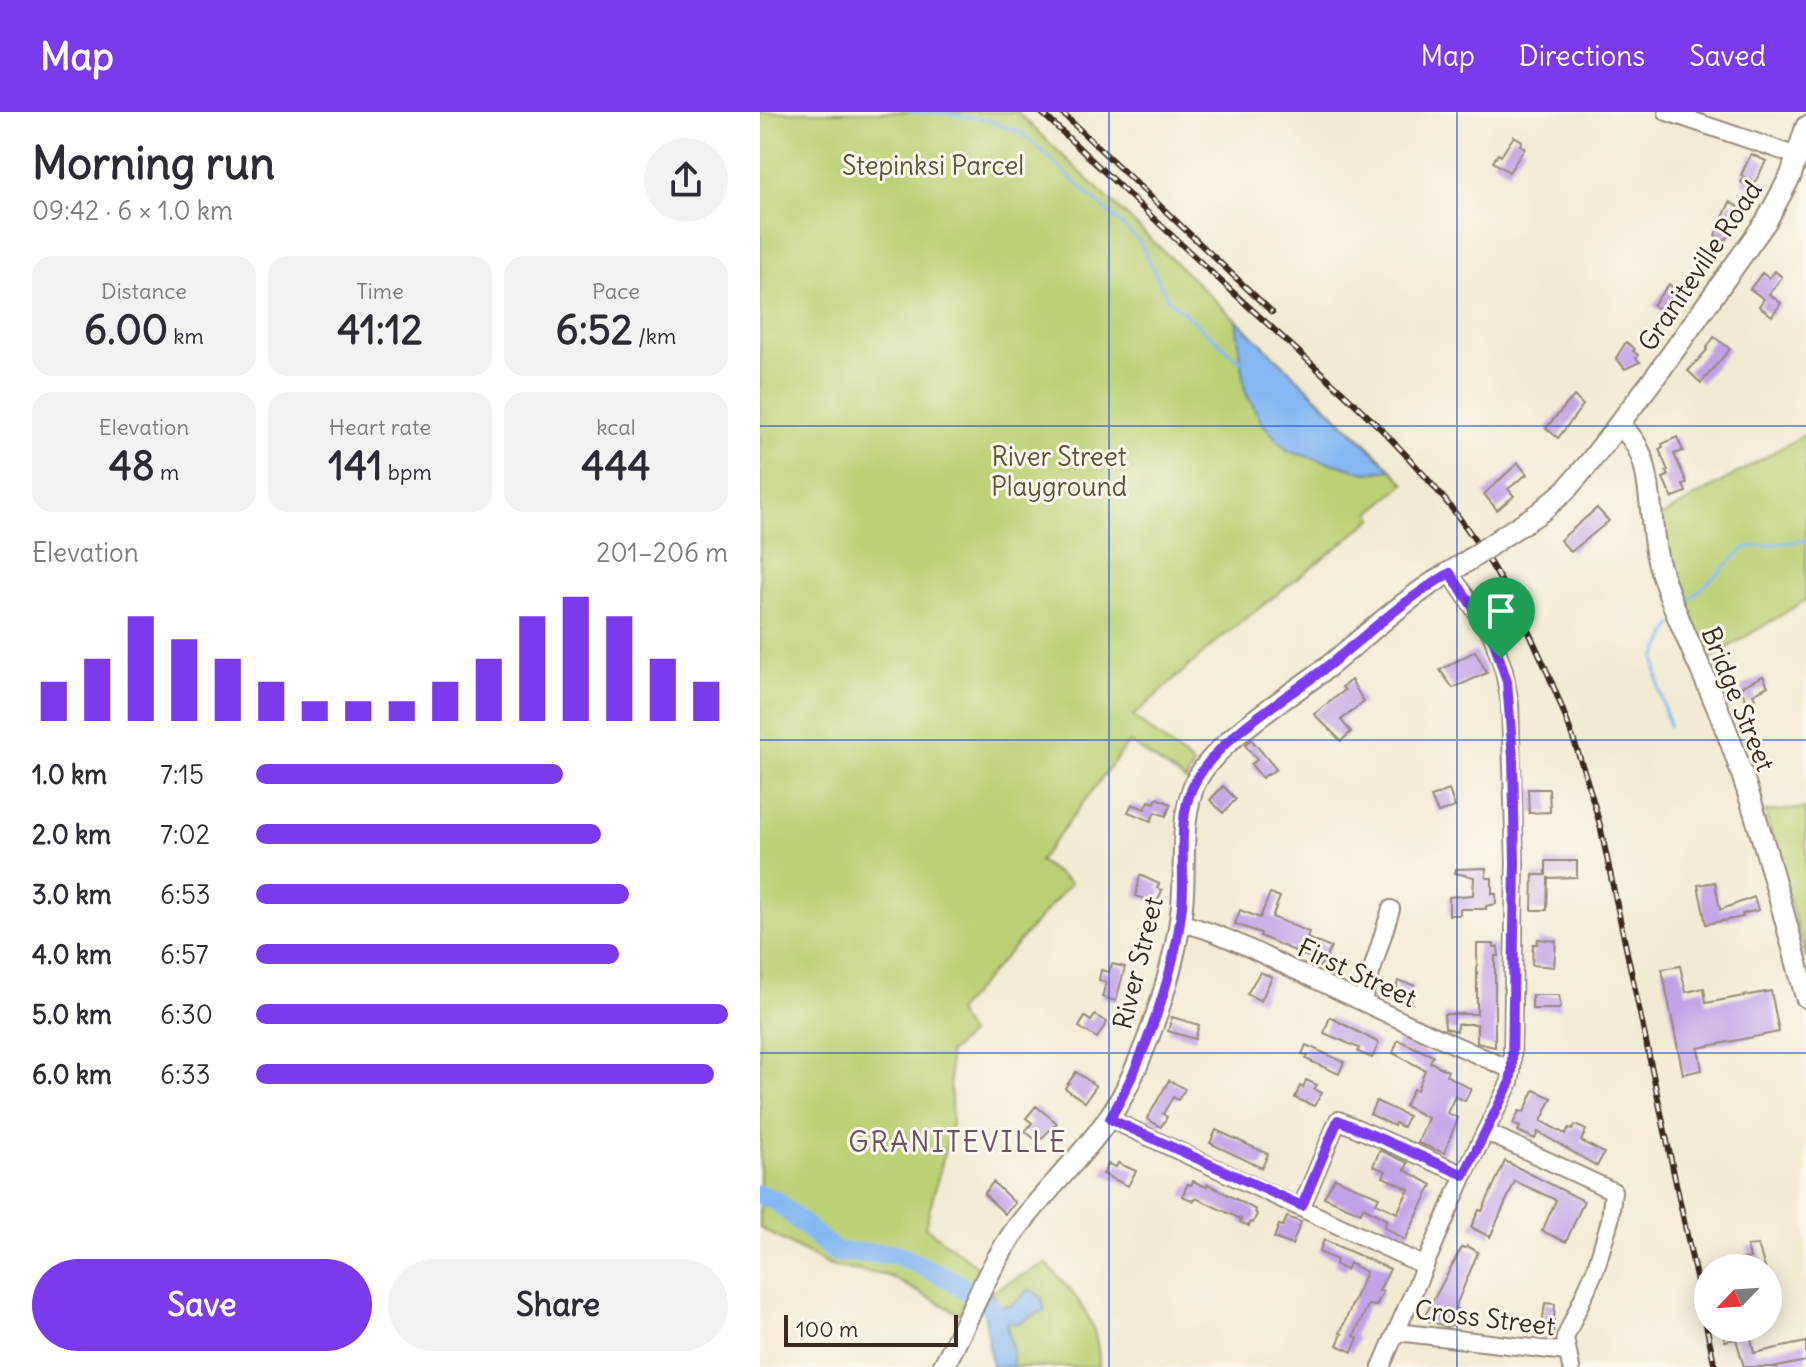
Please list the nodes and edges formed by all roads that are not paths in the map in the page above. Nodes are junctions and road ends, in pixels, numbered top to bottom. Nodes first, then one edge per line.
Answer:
1 (1667, 112) edge
2 (1806, 127) edge
3 (1797, 156) junction
4 (1619, 426) junction
5 (1450, 573) junction
6 (1391, 909) dead end
7 (1180, 923) junction
8 (1806, 997) edge
9 (1362, 1002) junction
10 (1512, 1070) junction
11 (1110, 1119) junction
12 (1486, 1132) junction
13 (1464, 1175) junction
14 (1302, 1206) junction
15 (1425, 1266) junction
16 (1397, 1332) junction
17 (1569, 1360) edge
18 (943, 1367) edge
19 (1381, 1367) edge

1 - 3 street
2 - 3 main road, Graniteville Road
3 - 4 main road, Graniteville Road
4 - 5 main road, River Street, bridge
4 - 8 main road, Bridge Street
5 - 7 main road, River Street
5 - 10 street
6 - 9 street
7 - 9 street, First Street
7 - 11 main road, River Street
9 - 10 street, First Street
10 - 12 street
11 - 14 street
11 - 18 main road, River Street
12 - 13 street
12 - 17 street
13 - 14 street
13 - 15 street
14 - 15 street
15 - 16 street
16 - 17 street, Cross Street
16 - 19 street

